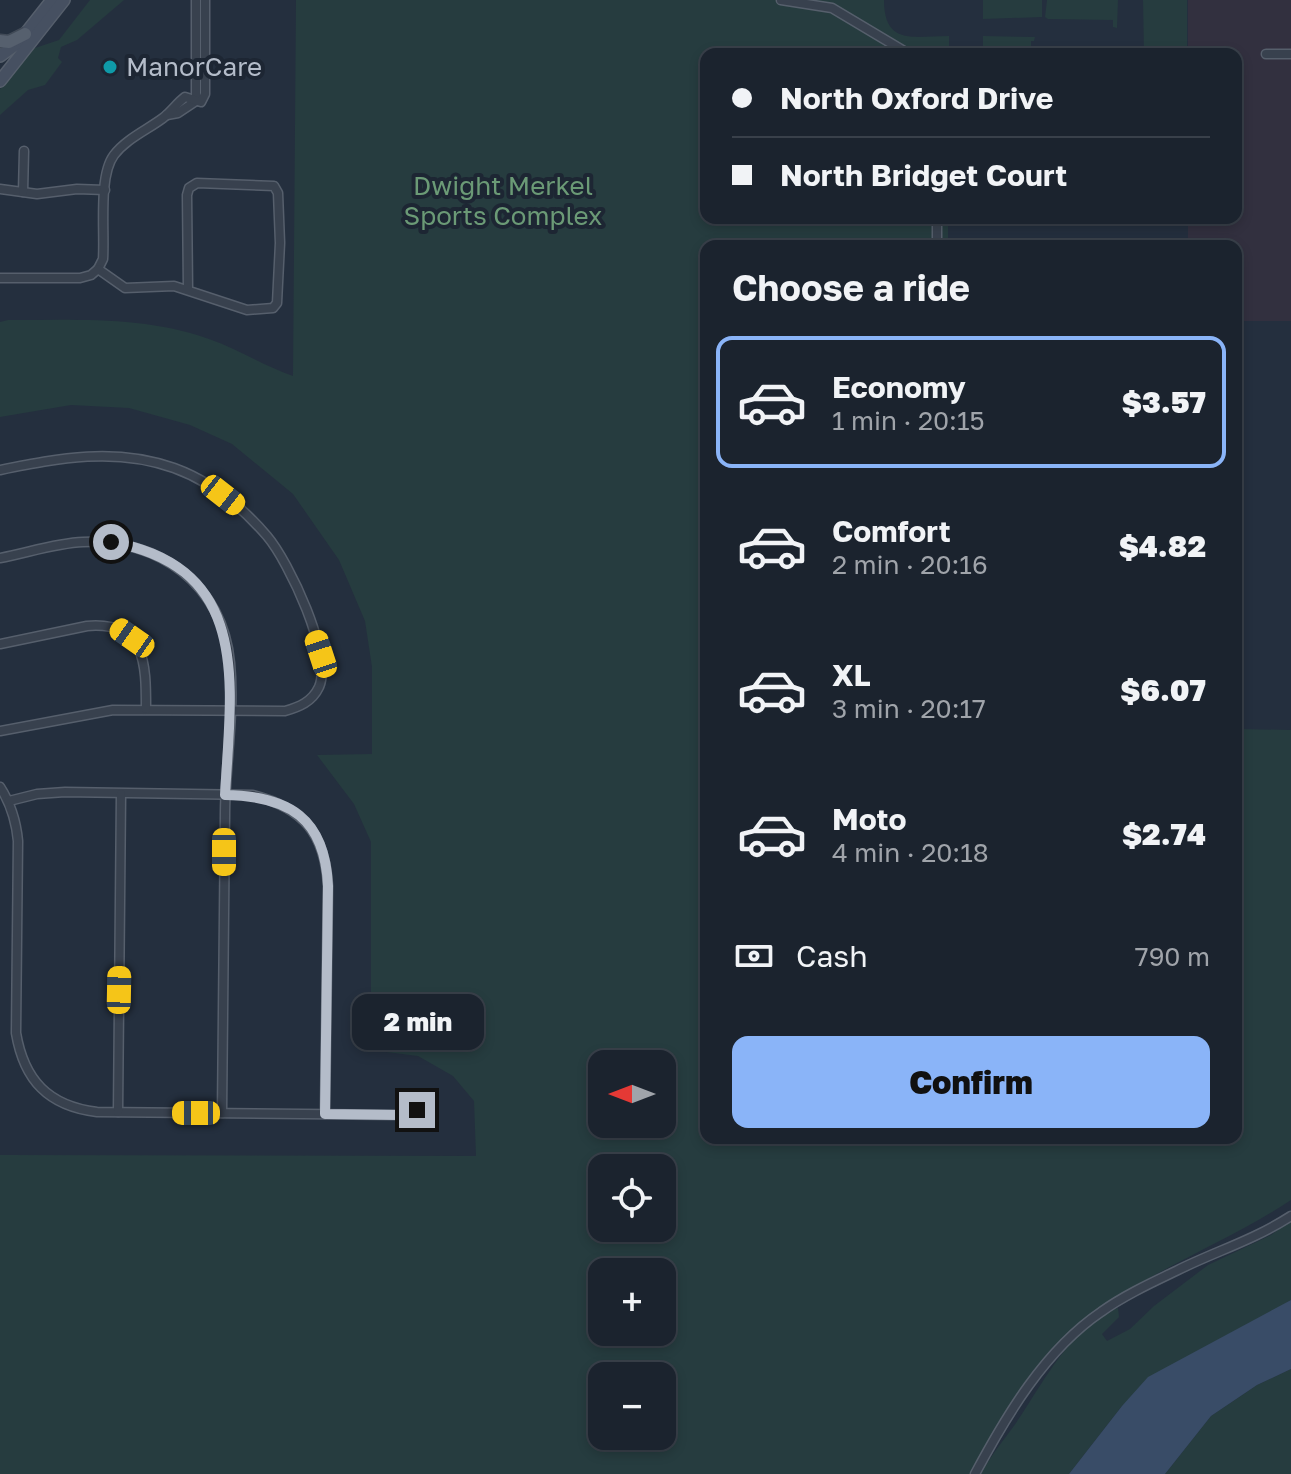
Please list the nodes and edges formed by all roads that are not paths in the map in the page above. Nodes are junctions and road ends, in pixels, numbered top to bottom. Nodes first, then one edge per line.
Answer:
1 (52, 0) edge
2 (64, 0) edge
3 (781, 0) edge
4 (201, 2) edge
5 (25, 34) junction
6 (0, 41) edge
7 (899, 48) edge
8 (1266, 54) dead end
9 (1291, 54) edge
10 (0, 56) edge
11 (0, 81) edge
12 (24, 151) dead end
13 (0, 189) edge
14 (105, 190) junction
15 (23, 192) junction
16 (98, 269) junction
17 (0, 278) edge
18 (188, 289) junction
19 (0, 470) edge
20 (0, 558) edge
21 (0, 644) edge
22 (146, 709) junction
23 (230, 710) junction
24 (0, 731) edge
25 (0, 787) edge
26 (121, 794) junction
27 (225, 795) junction
28 (9, 801) junction
29 (417, 1110) dead end
30 (118, 1112) junction
31 (222, 1113) junction
32 (325, 1114) junction
33 (1291, 1216) edge
34 (975, 1474) edge

1 - 5 main road
2 - 11 main road
3 - 7 street
4 - 14 street
5 - 6 main road
5 - 10 main road
8 - 9 street
12 - 15 street
13 - 15 street
14 - 15 street
14 - 16 street
16 - 17 street
16 - 18 street
18 - 18 street
19 - 23 street
20 - 23 street
21 - 22 street
22 - 23 street
22 - 24 street
23 - 27 street
25 - 28 street
26 - 27 street
26 - 28 street
26 - 30 street
27 - 31 street
27 - 32 street
28 - 30 street
29 - 32 street
30 - 31 street
31 - 32 street
33 - 34 street

